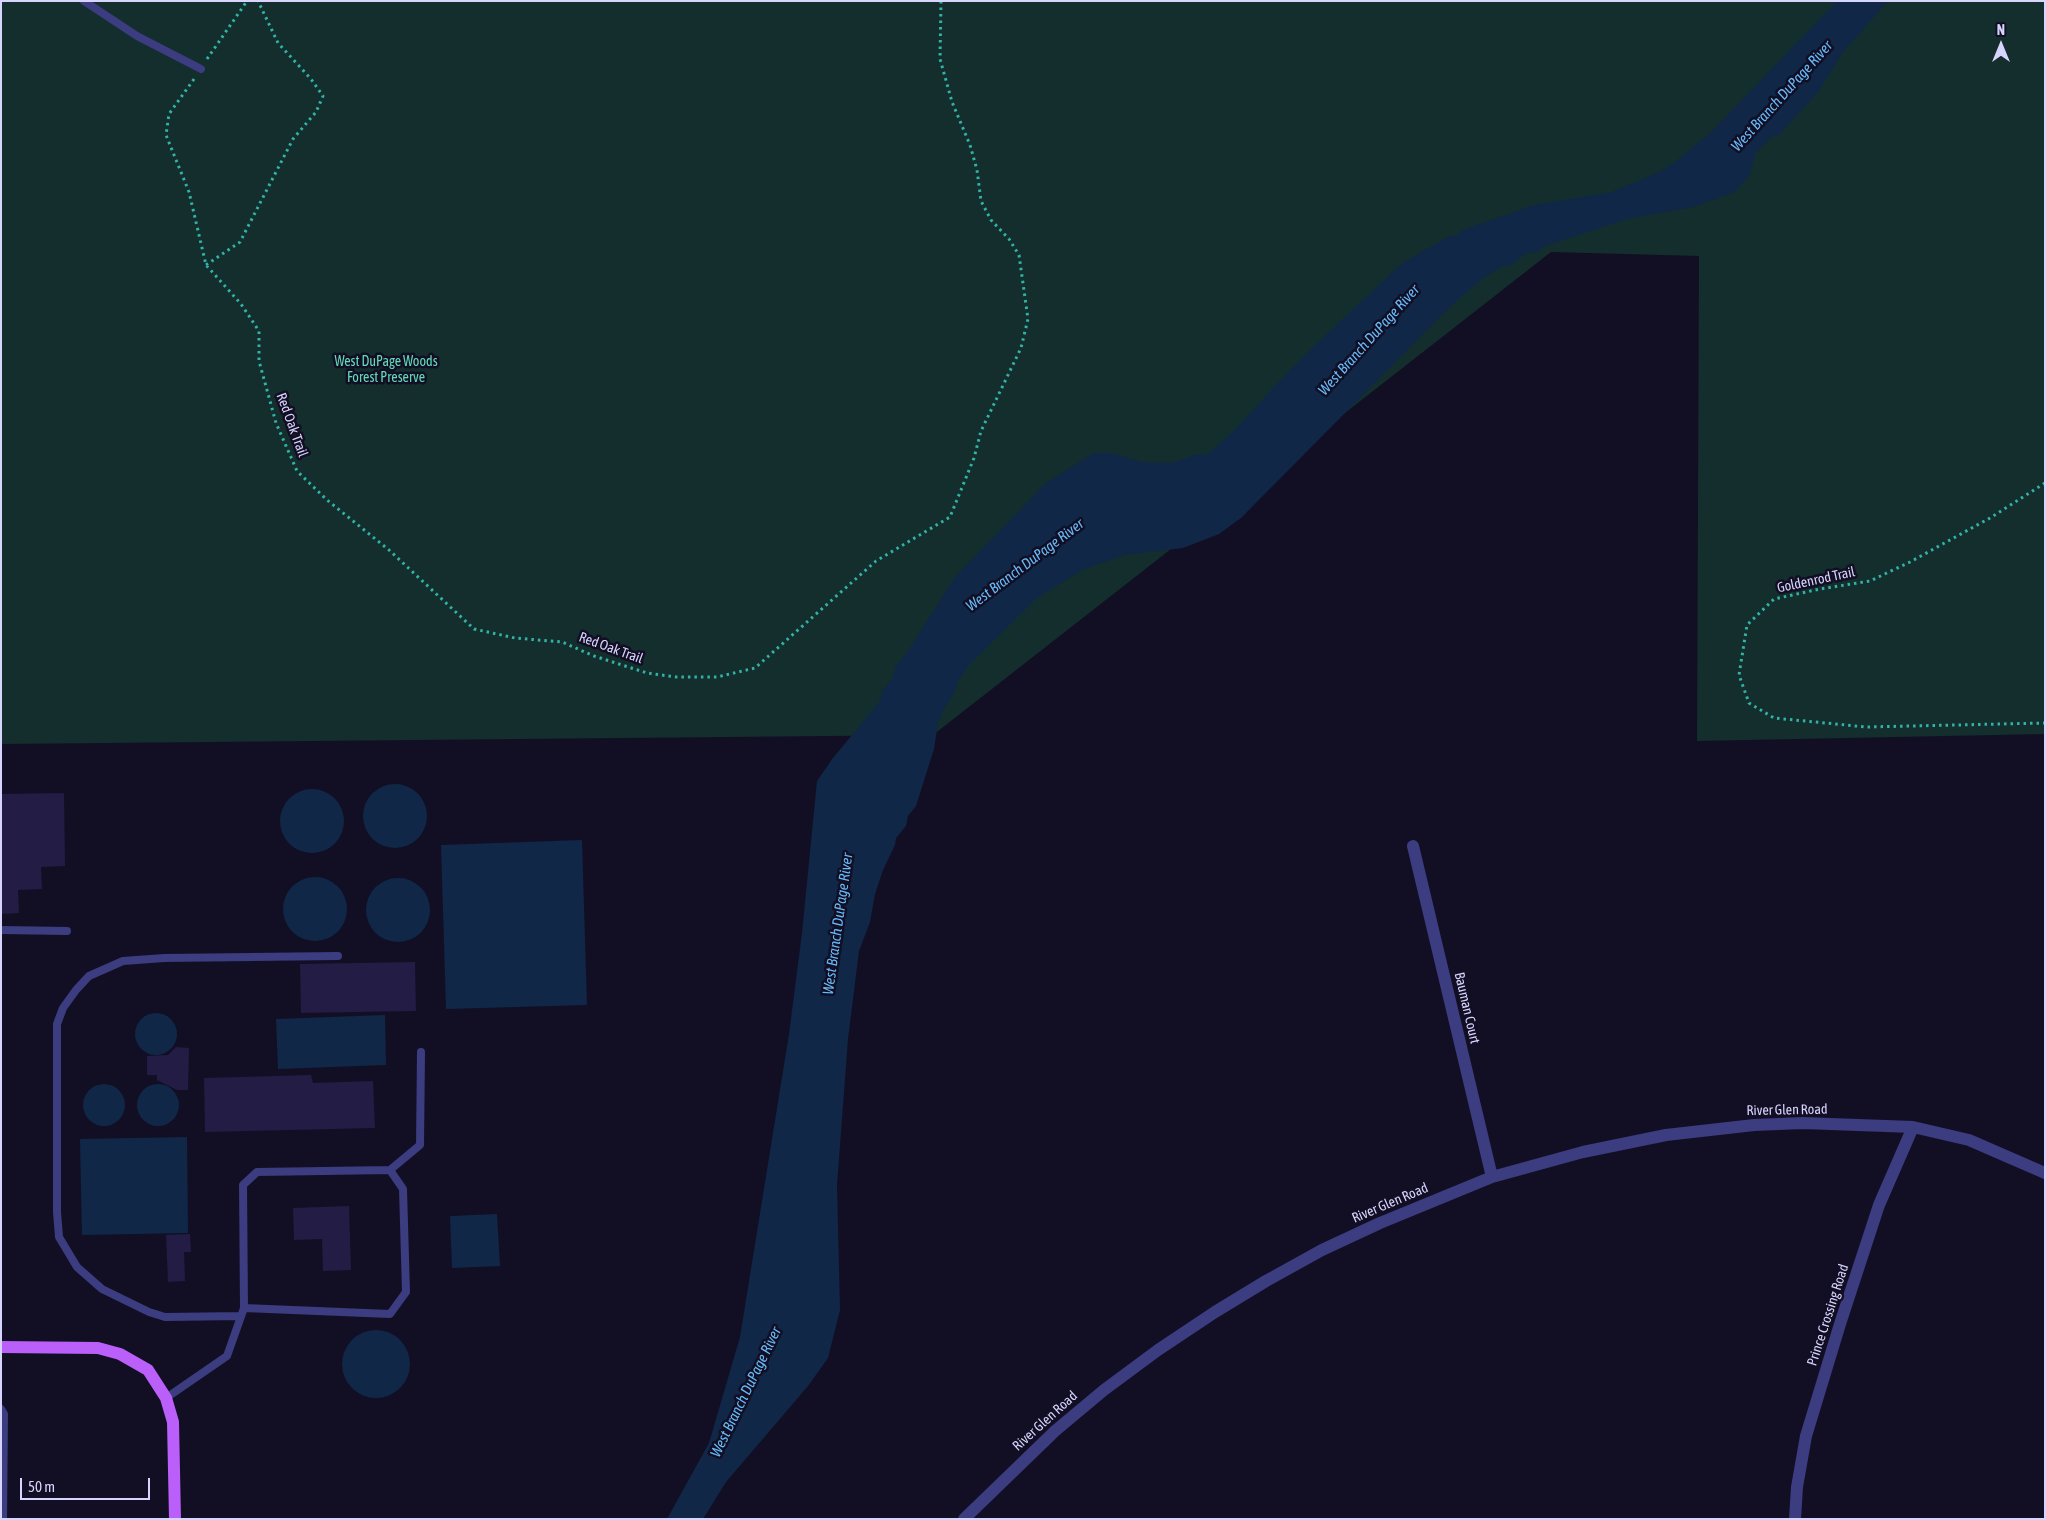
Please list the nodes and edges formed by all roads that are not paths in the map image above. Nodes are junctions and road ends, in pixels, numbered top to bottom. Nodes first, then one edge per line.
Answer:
1 (84, 1) edge
2 (103, 1) edge
3 (98, 9) junction
4 (201, 68) road end
5 (1413, 846) dead end
6 (1, 930) edge
7 (67, 930) dead end
8 (338, 956) dead end
9 (421, 1052) dead end
10 (1913, 1127) junction
11 (390, 1170) junction
12 (2045, 1174) edge
13 (1492, 1177) junction
14 (243, 1312) junction
15 (1, 1347) edge
16 (166, 1398) junction
17 (1, 1409) edge
18 (2, 1502) edge
19 (3, 1519) edge
20 (175, 1519) edge
21 (964, 1519) edge
22 (1796, 1519) edge

1 - 3 lane
2 - 3 lane
3 - 4 lane
5 - 13 street, Bauman Court
6 - 7 lane
8 - 14 lane
9 - 11 lane
10 - 12 street, River Glen Road
10 - 13 street, River Glen Road
10 - 22 street, Prince Crossing Road
11 - 14 lane
11 - 14 lane
13 - 21 street, River Glen Road
14 - 16 lane
15 - 16 main road
16 - 20 main road
17 - 18 lane
18 - 19 lane

